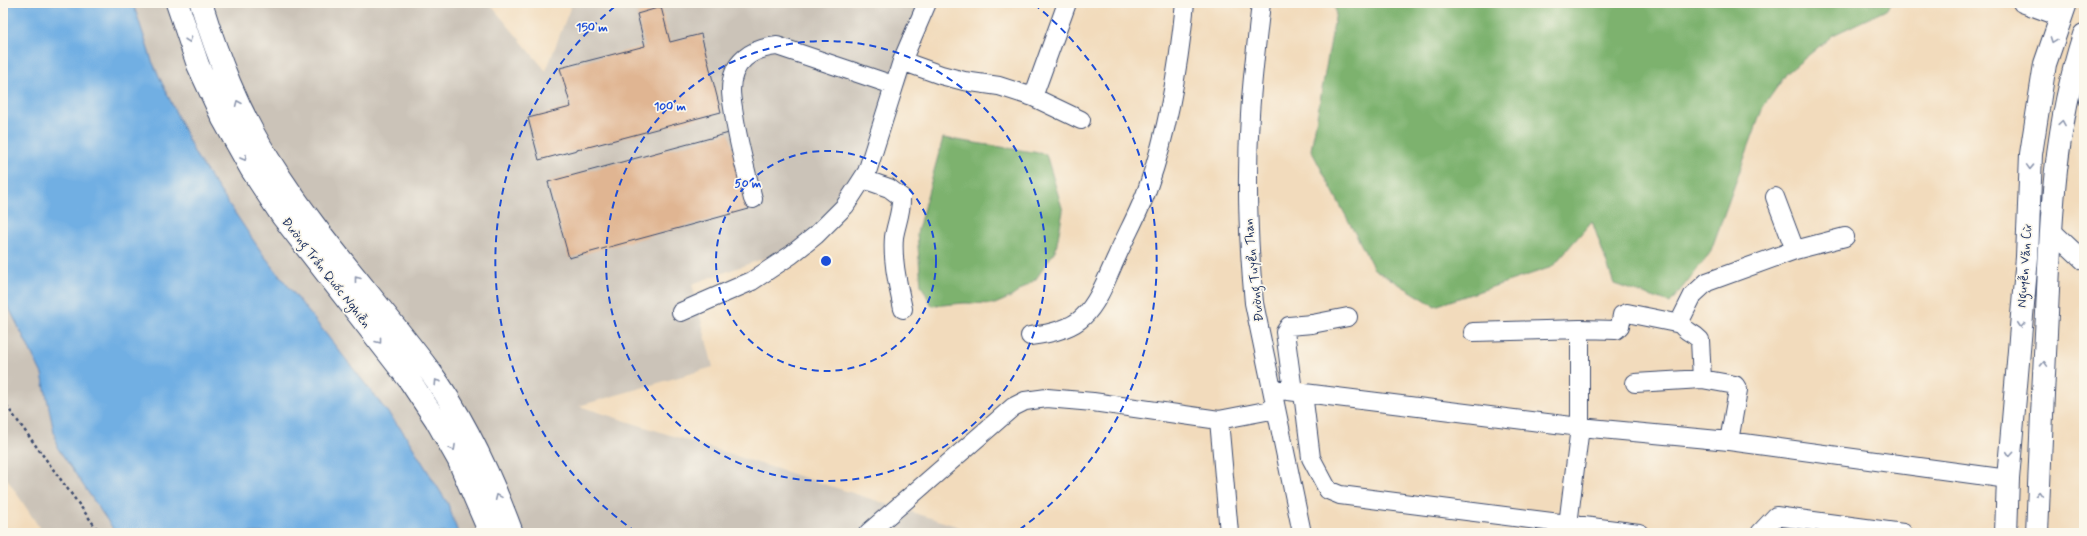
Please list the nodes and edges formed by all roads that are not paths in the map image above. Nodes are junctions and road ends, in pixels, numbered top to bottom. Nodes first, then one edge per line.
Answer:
1 (177, 3) edge
2 (201, 3) edge
3 (927, 3) edge
4 (1067, 3) edge
5 (1186, 3) edge
6 (1261, 3) edge
7 (2022, 3) edge
8 (2064, 10) edge
9 (2084, 35) edge
10 (902, 60) junction
11 (893, 85) junction
12 (1033, 97) junction
13 (1081, 120) dead end
14 (863, 179) junction
15 (1775, 197) dead end
16 (752, 199) dead end
17 (2050, 228) junction
18 (1845, 237) dead end
19 (1795, 250) junction
20 (2084, 261) edge
21 (903, 309) dead end
22 (681, 312) dead end
23 (1348, 317) dead end
24 (1679, 322) junction
25 (1580, 328) junction
26 (1473, 332) dead end
27 (1030, 336) dead end
28 (1702, 379) junction
29 (1635, 383) dead end
30 (1272, 389) junction
31 (1298, 392) junction
32 (1271, 411) junction
33 (1219, 420) junction
34 (1580, 427) junction
35 (1729, 441) junction
36 (1320, 478) junction
37 (2008, 479) junction
38 (1292, 484) junction
39 (1568, 528) edge
40 (490, 533) edge
41 (512, 533) edge
42 (868, 533) edge
43 (1229, 533) edge
44 (1302, 533) edge
45 (1639, 533) edge
46 (1760, 533) edge
47 (1903, 533) edge
48 (2006, 533) edge
49 (2037, 533) edge

1 -> 40 main road, Đường Trần Quốc Nghiễn
41 -> 2 main road, Đường Trần Quốc Nghiễn
3 - 10 street
4 - 12 street
5 - 27 street
6 - 30 street, Đường Tuyển Than
7 - 8 street
8 -> 37 main road, Nguyễn Văn Cừ
17 -> 9 main road, Nguyễn Văn Cừ
10 - 11 street
10 - 12 street
11 - 14 street
11 - 16 street
12 - 13 street
14 - 21 street
14 - 22 street
15 - 19 street
17 - 20 street
49 -> 17 main road, Nguyễn Văn Cừ
18 - 19 street
19 - 24 street
23 - 31 street
24 - 25 street
24 - 28 street
25 - 26 street
25 - 34 street
28 - 29 street
28 - 35 street
30 - 31 street
30 - 32 street, Đường Tuyển Than
31 - 34 street
31 - 36 street
32 - 33 street
32 - 38 street, Đường Tuyển Than
33 - 42 street
33 - 43 street
34 - 35 street
34 - 39 street
35 - 37 street
36 - 38 street
36 - 39 street
37 - 48 main road, Nguyễn Văn Cừ
38 - 44 street, Đường Tuyển Than
39 - 45 street
46 - 47 street

